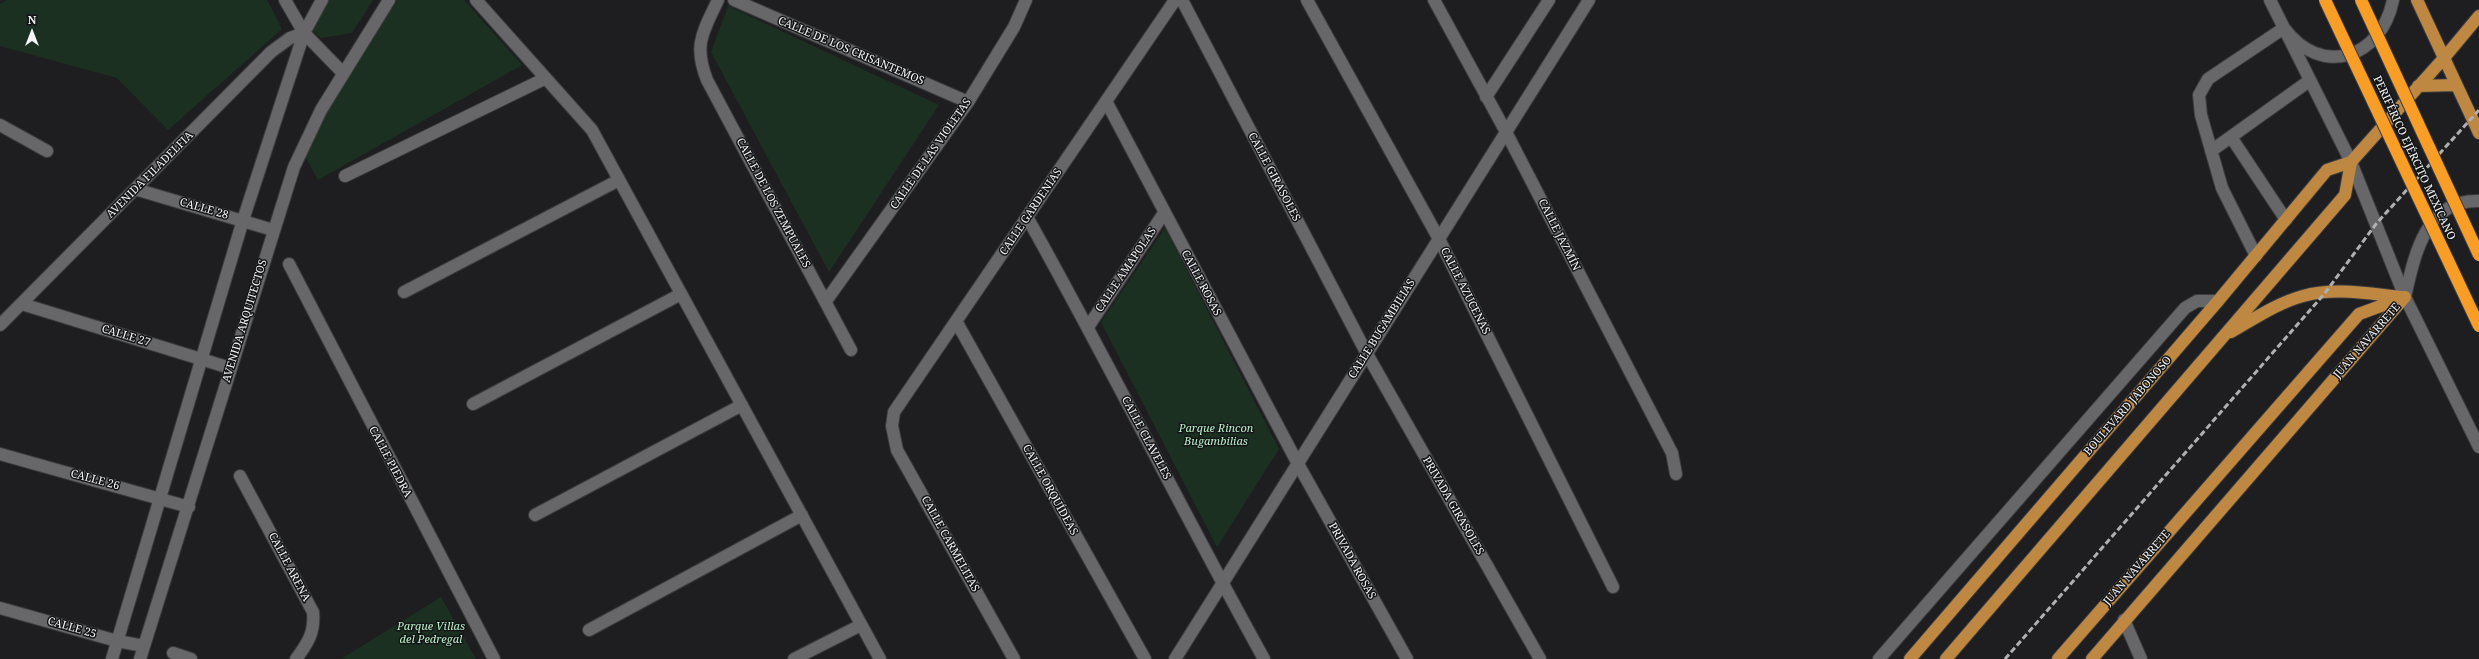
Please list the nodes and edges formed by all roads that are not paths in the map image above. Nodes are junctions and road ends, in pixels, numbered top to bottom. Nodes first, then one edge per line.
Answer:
1 (285, 0) edge
2 (322, 0) edge
3 (389, 0) edge
4 (476, 0) edge
5 (718, 0) edge
6 (734, 0) edge
7 (1026, 0) edge
8 (1175, 0) edge
9 (1182, 0) edge
10 (1308, 0) edge
11 (1434, 0) edge
12 (1549, 0) edge
13 (1589, 0) edge
14 (2270, 0) edge
15 (2325, 0) edge
16 (2361, 0) edge
17 (2392, 0) edge
18 (2417, 0) edge
19 (2479, 16) edge
20 (2284, 28) junction
21 (304, 33) junction
22 (2444, 58) junction
23 (343, 73) junction
24 (544, 79) junction
25 (2309, 81) junction
26 (2456, 85) junction
27 (2418, 86) junction
28 (1486, 97) junction
29 (1106, 101) junction
30 (968, 102) junction
31 (0, 126) edge
32 (1506, 132) junction
33 (2479, 133) edge
34 (2231, 137) junction
35 (48, 151) dead end
36 (2210, 151) junction
37 (2351, 162) junction
38 (345, 176) dead end
39 (619, 180) junction
40 (135, 189) junction
41 (2479, 201) edge
42 (1164, 213) junction
43 (1027, 217) junction
44 (243, 220) junction
45 (2286, 220) junction
46 (273, 230) junction
47 (1439, 239) junction
48 (2479, 255) edge
49 (2256, 256) junction
50 (289, 264) dead end
51 (404, 292) dead end
52 (681, 294) junction
53 (2405, 297) junction
54 (826, 301) junction
55 (2218, 301) junction
56 (22, 304) junction
57 (956, 321) junction
58 (0, 325) edge
59 (2479, 326) edge
60 (1088, 327) junction
61 (2223, 336) junction
62 (852, 350) dead end
63 (1367, 354) junction
64 (202, 359) junction
65 (230, 368) junction
66 (473, 404) dead end
67 (742, 405) junction
68 (892, 426) joint
69 (2479, 447) edge
70 (0, 454) edge
71 (1298, 464) junction
72 (1676, 474) dead end
73 (240, 476) dead end
74 (161, 499) junction
75 (189, 507) junction
76 (535, 515) dead end
77 (802, 516) junction
78 (1222, 584) junction
79 (1613, 587) dead end
80 (0, 608) edge
81 (2124, 620) junction
82 (861, 625) junction
83 (589, 630) dead end
84 (117, 641) junction
85 (144, 646) junction
86 (173, 653) dead end
87 (112, 659) edge
88 (140, 659) edge
89 (191, 659) edge
90 (296, 659) edge
91 (494, 659) edge
92 (794, 659) edge
93 (880, 659) edge
94 (1014, 659) edge
95 (1145, 659) edge
96 (1175, 659) edge
97 (1264, 659) edge
98 (1407, 659) edge
99 (1540, 659) edge
100 (1879, 659) edge
101 (1910, 659) edge
102 (1946, 659) edge
103 (2058, 659) edge
104 (2092, 659) edge
105 (2141, 659) edge

1 - 21 street
2 - 21 street
3 - 23 street, AVENIDA ARQUITECTOS
4 - 24 street
5 - 54 street, CALLE DE LOS ZEMPUALES
6 - 30 street, CALLE DE LOS CRISANTEMOS
7 - 30 street, CALLE DE LAS VIOLETAS
8 - 29 street, CALLE GARDENIAS
9 - 63 street, CALLE GIRASOLES
10 - 47 street, CALLE AZUCENAS
11 - 28 street, CALLE JAZMÍN
12 - 28 street
13 - 32 street, CALLE BUGAMBILIAS
14 - 20 street
15 - 59 highway, PERIFÉRICO EJÉRCITO MEXICANO, bridge
16 - 48 highway, PERIFÉRICO EJÉRCITO MEXICANO, bridge
17 - 20 street
18 - 22 main road
19 - 22 main road
20 - 25 street
20 - 36 street
21 - 23 street
21 - 40 street, AVENIDA FILADELFIA
21 - 44 street
22 - 26 main road
22 - 27 main road
23 - 46 street, AVENIDA ARQUITECTOS
24 - 38 street
24 - 39 street
25 - 34 street
25 - 37 street
26 - 27 main road
26 - 33 main road
27 - 37 main road
28 - 32 street, CALLE JAZMÍN
29 - 42 street, CALLE ROSAS
29 - 43 street, CALLE GARDENIAS
30 - 54 street, CALLE DE LAS VIOLETAS
31 - 35 street
32 - 47 street, CALLE BUGAMBILIAS
32 - 72 street, CALLE JAZMÍN
34 - 36 street
34 - 45 street
36 - 49 street
37 - 45 main road, BOULEVARD JABONOSO
37 - 53 street
37 - 61 main road
39 - 51 street
39 - 52 street
40 - 44 street, CALLE 28
40 - 56 street, AVENIDA FILADELFIA
41 - 53 street
42 - 60 street, CALLE AMAPOLAS
42 - 71 street, CALLE ROSAS
43 - 57 street, CALLE GARDENIAS
43 - 60 street, CALLE CLAVELES
44 - 46 street, CALLE 28
44 - 64 street
45 - 49 main road, BOULEVARD JABONOSO
46 - 65 street, AVENIDA ARQUITECTOS
47 - 63 street, CALLE BUGAMBILIAS
47 - 79 street, CALLE AZUCENAS
49 - 55 main road, BOULEVARD JABONOSO
50 - 91 street, CALLE PIEDRA
52 - 66 street
52 - 67 street
53 - 61 main road
53 - 69 street
53 - 81 main road, JUAN NAVARRETE
53 - 103 main road, JUAN NAVARRETE
54 - 62 street, CALLE DE LOS ZEMPUALES
55 - 100 street
55 - 101 main road, BOULEVARD JABONOSO
56 - 58 street, AVENIDA FILADELFIA
56 - 64 street, CALLE 27
57 - 68 street, CALLE GARDENIAS
57 - 95 street, CALLE ORQUÍDEAS
60 - 78 street, CALLE CLAVELES
61 - 102 main road
63 - 71 street, CALLE BUGAMBILIAS
63 - 99 street, PRIVADA GIRASOLES
64 - 65 street, CALLE 27
64 - 74 street
65 - 75 street, AVENIDA ARQUITECTOS
67 - 76 street
67 - 77 street
68 - 94 street, CALLE CARMELITAS
70 - 74 street, CALLE 26
71 - 78 street, CALLE BUGAMBILIAS
71 - 98 street, PRIVADA ROSAS
73 - 90 street, CALLE ARENA
74 - 75 street, CALLE 26
74 - 84 street
75 - 85 street, AVENIDA ARQUITECTOS
77 - 82 street
77 - 83 street
78 - 96 street, CALLE BUGAMBILIAS
78 - 97 street, CALLE CLAVELES
80 - 84 street, CALLE 25
81 - 104 main road, JUAN NAVARRETE
81 - 105 street
82 - 92 street
82 - 93 street
84 - 85 street, CALLE 25
84 - 87 street
85 - 88 street, AVENIDA ARQUITECTOS
86 - 89 street

